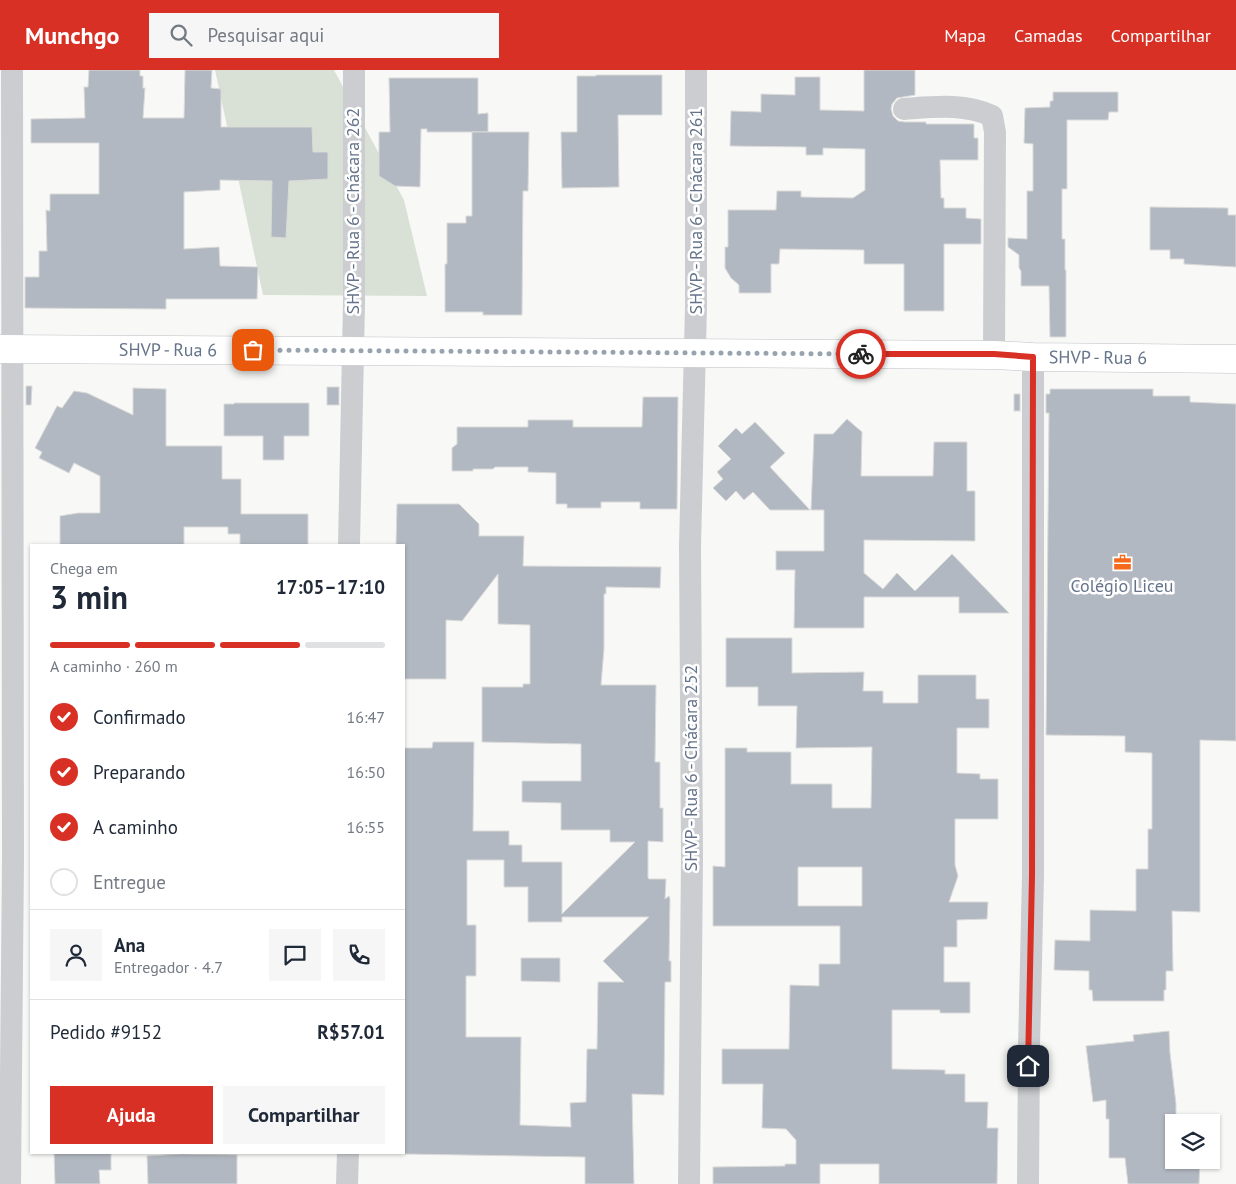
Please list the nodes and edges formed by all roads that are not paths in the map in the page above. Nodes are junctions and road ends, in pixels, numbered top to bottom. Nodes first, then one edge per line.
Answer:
1 (12, 70) edge
2 (354, 70) edge
3 (696, 70) edge
4 (904, 109) dead end
5 (7, 349) edge
6 (353, 351) junction
7 (695, 353) junction
8 (994, 354) junction
9 (1033, 357) junction
10 (1236, 359) edge
11 (350, 544) edge
12 (348, 1154) edge
13 (10, 1184) edge
14 (347, 1184) edge
15 (689, 1184) edge
16 (1028, 1184) edge

1 - 5 street
2 - 6 street, SHVP - Rua 6 - Chácara 262
3 - 7 street, SHVP - Rua 6 - Chácara 261
4 - 8 street
5 - 6 street, SHVP - Rua 6
5 - 13 street
6 - 7 street, SHVP - Rua 6
6 - 11 street, SHVP - Rua 6 - Chácara 262
7 - 8 street, SHVP - Rua 6
7 - 15 street, SHVP - Rua 6 - Chácara 252
8 - 9 street, SHVP - Rua 6
9 - 10 street, SHVP - Rua 6
9 - 16 street
12 - 14 street

